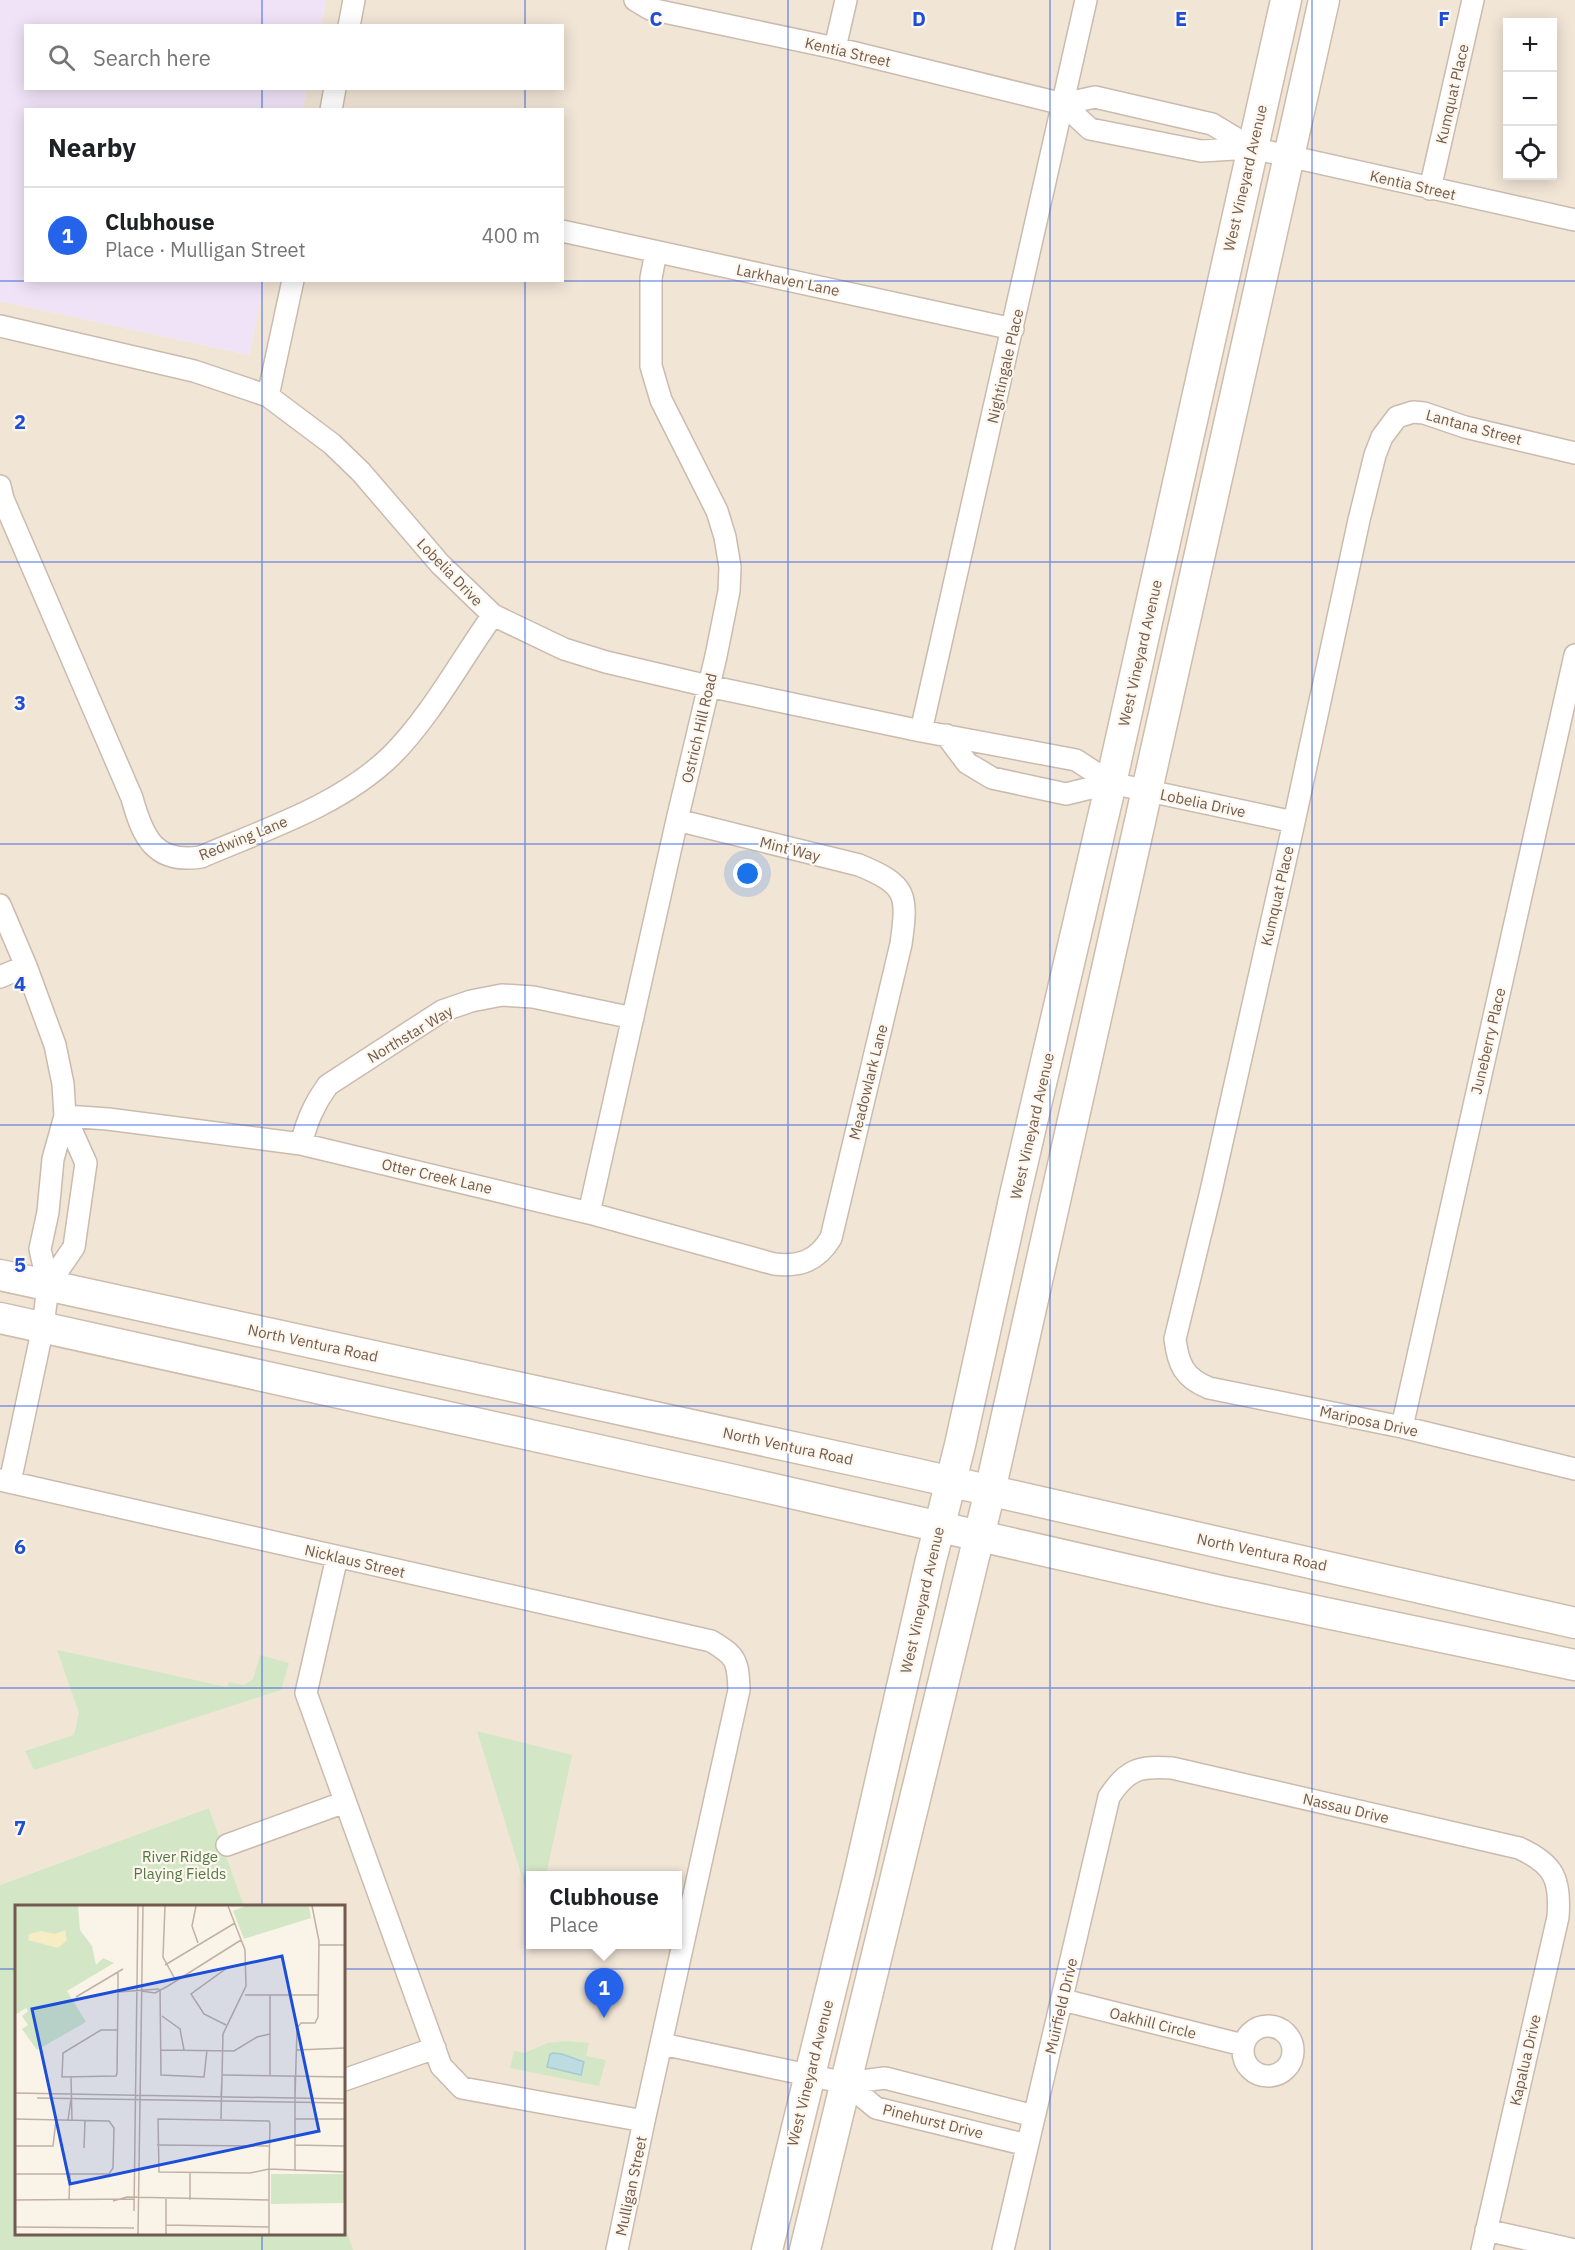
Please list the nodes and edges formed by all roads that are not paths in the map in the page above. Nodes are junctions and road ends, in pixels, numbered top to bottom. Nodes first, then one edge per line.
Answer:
1 (354, 0) edge
2 (635, 0) edge
3 (846, 0) edge
4 (1086, 0) edge
5 (1286, 0) edge
6 (1324, 0) edge
7 (1473, 0) edge
8 (349, 24) edge
9 (835, 48) junction
10 (335, 90) edge
11 (1063, 104) junction
12 (331, 108) edge
13 (1252, 148) junction
14 (1289, 157) junction
15 (1430, 189) junction
16 (1575, 220) edge
17 (564, 231) edge
18 (656, 252) junction
19 (293, 282) edge
20 (0, 326) edge
21 (1013, 329) junction
22 (267, 396) junction
23 (1382, 437) joint
24 (1575, 453) edge
25 (0, 486) edge
26 (493, 615) junction
27 (1575, 654) edge
28 (708, 686) junction
29 (921, 731) junction
30 (946, 735) junction
31 (1111, 783) junction
32 (1147, 791) junction
33 (677, 820) junction
34 (1294, 822) junction
35 (898, 887) joint
36 (0, 904) edge
37 (26, 966) junction
38 (0, 977) edge
39 (633, 1018) junction
40 (65, 1116) junction
41 (302, 1144) junction
42 (590, 1213) junction
43 (803, 1263) joint
44 (0, 1275) edge
45 (48, 1285) junction
46 (0, 1318) edge
47 (43, 1327) junction
48 (1177, 1355) joint
49 (1402, 1427) junction
50 (1575, 1469) edge
51 (5, 1481) edge
52 (951, 1482) junction
53 (990, 1491) junction
54 (940, 1526) junction
55 (979, 1536) junction
56 (337, 1557) junction
57 (1575, 1623) edge
58 (711, 1641) joint
59 (1575, 1665) edge
60 (1132, 1771) joint
61 (345, 1802) junction
62 (227, 1845) dead end
63 (1551, 1871) joint
64 (1063, 2000) junction
65 (662, 2044) junction
66 (1243, 2045) dead end
67 (435, 2049) junction
68 (809, 2074) junction
69 (345, 2080) edge
70 (846, 2083) junction
71 (1034, 2116) junction
72 (644, 2121) junction
73 (1027, 2145) junction
74 (1484, 2240) edge
75 (617, 2250) edge
76 (767, 2250) edge
77 (805, 2250) edge
78 (1002, 2250) edge
79 (1575, 2250) edge

1 - 8 street
2 - 9 street, Kentia Street
3 - 9 street
4 - 11 street, Nightingale Place
5 - 13 main road, West Vineyard Avenue
6 - 14 main road
7 - 15 street, Kumquat Place
9 - 11 street, Kentia Street
10 - 12 street
11 - 13 street, Kentia Street
11 - 13 street, Kentia Street
11 - 21 street, Nightingale Place
13 - 14 street, Kentia Street
13 - 31 main road, West Vineyard Avenue
14 - 15 street, Kentia Street
14 - 32 main road
15 - 16 street, Kentia Street
17 - 18 street, Larkhaven Lane
18 - 21 street, Larkhaven Lane
18 - 28 street, Ostrich Hill Road
19 - 22 street
20 - 22 street, Lobelia Drive
21 - 29 street, Nightingale Place
22 - 26 street, Lobelia Drive
23 - 24 street, Lantana Street
23 - 34 street, Kumquat Place
25 - 26 street, Redwing Lane
26 - 28 street, Lobelia Drive
27 - 49 street, Juneberry Place
28 - 29 street, Lobelia Drive
28 - 33 street, Ostrich Hill Road
29 - 30 street, Lobelia Drive
30 - 31 street, Lobelia Drive
30 - 31 street, Lobelia Drive
31 - 32 street, Lobelia Drive
31 - 52 main road, West Vineyard Avenue
32 - 34 street, Lobelia Drive
32 - 53 main road
33 - 35 street, Mint Way
33 - 39 street, Ostrich Hill Road
34 - 48 street, Kumquat Place
35 - 43 street, Meadowlark Lane
36 - 37 street
37 - 38 street
37 - 40 street
39 - 41 street, Northstar Way
39 - 42 street, Ostrich Hill Road
40 - 41 street, Otter Creek Lane
40 - 45 street
40 - 45 street
41 - 42 street, Otter Creek Lane
42 - 43 street, Otter Creek Lane
44 - 45 main road, North Ventura Road
45 - 47 street
45 - 52 main road, North Ventura Road
46 - 47 main road
47 - 51 street
47 - 54 main road
48 - 49 street, Mariposa Drive
49 - 50 street, Mariposa Drive
51 - 56 street, Nicklaus Street
52 - 53 main road, North Ventura Road
52 - 54 main road, West Vineyard Avenue
53 - 55 main road
53 - 57 main road, North Ventura Road
54 - 55 main road
54 - 68 main road, West Vineyard Avenue
55 - 59 main road
55 - 70 main road
56 - 58 street, Nicklaus Street
56 - 61 street
58 - 65 street, Mulligan Street
60 - 63 street, Nassau Drive
60 - 64 street, Muirfield Drive
61 - 62 street
61 - 67 street
63 - 74 street, Kapalua Drive
64 - 66 street, Oakhill Circle
64 - 71 street, Muirfield Drive
65 - 68 street, Pinehurst Drive
65 - 72 street, Mulligan Street
67 - 69 street
67 - 72 street
68 - 70 street, Pinehurst Drive
68 - 76 main road, West Vineyard Avenue
70 - 71 street, Pinehurst Drive
70 - 73 street, Pinehurst Drive
70 - 77 main road
71 - 73 street, Muirfield Drive
72 - 75 street, Mulligan Street
73 - 78 street, Muirfield Drive
74 - 79 street

